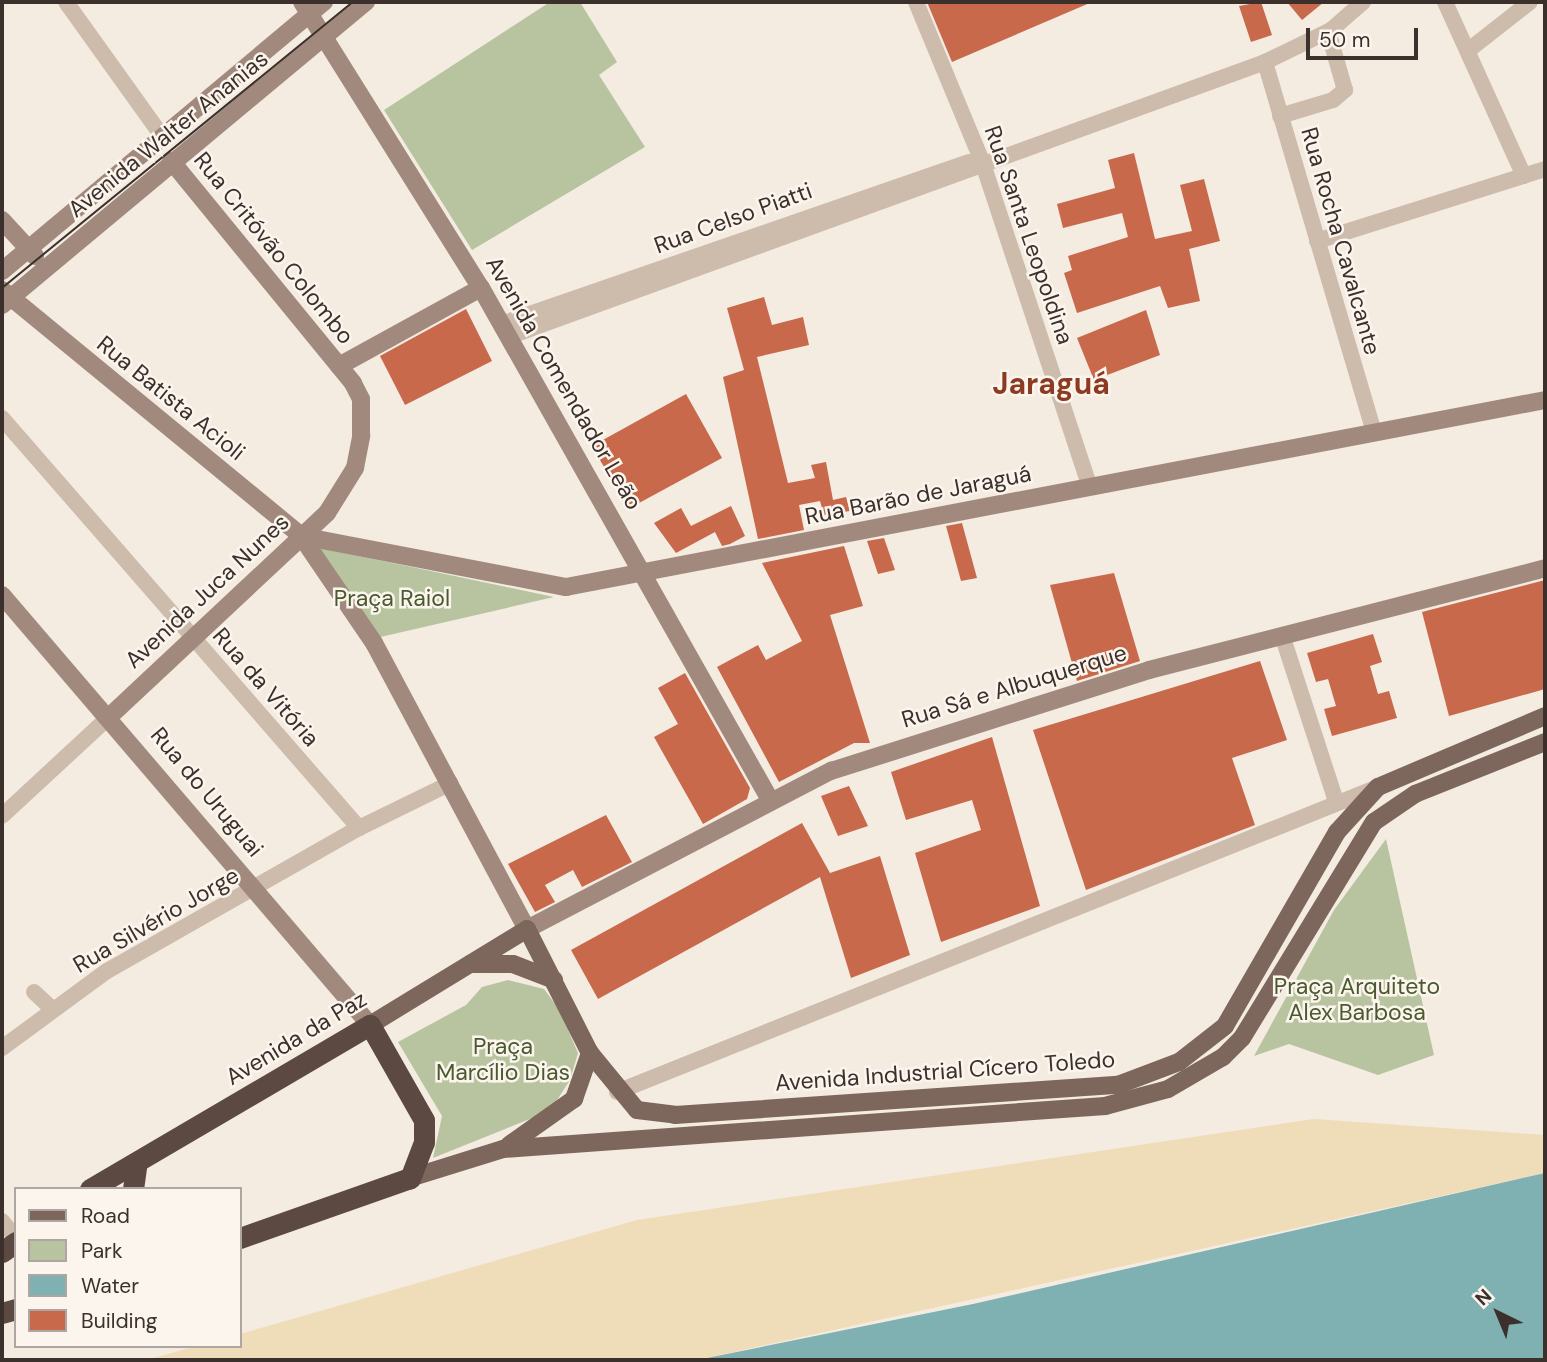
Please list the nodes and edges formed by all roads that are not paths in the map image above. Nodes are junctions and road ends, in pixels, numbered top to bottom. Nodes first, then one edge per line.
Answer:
1 (66, 2) edge
2 (324, 2) edge
3 (366, 2) edge
4 (916, 2) edge
5 (1363, 2) edge
6 (1445, 2) edge
7 (1530, 2) edge
8 (306, 8) edge
9 (1328, 31) junction
10 (323, 39) junction
11 (1470, 49) junction
12 (1265, 62) junction
13 (1280, 116) junction
14 (162, 136) junction
15 (170, 161) junction
16 (982, 161) junction
17 (1545, 169) edge
18 (1524, 176) junction
19 (2, 220) edge
20 (1317, 241) junction
21 (27, 248) junction
22 (45, 266) junction
23 (2, 271) edge
24 (481, 288) junction
25 (5, 297) edge
26 (504, 331) junction
27 (339, 366) junction
28 (1545, 400) edge
29 (2, 418) edge
30 (1374, 432) junction
31 (1090, 487) junction
32 (301, 536) junction
33 (1545, 568) edge
34 (647, 573) junction
35 (2, 595) edge
36 (1282, 635) junction
37 (193, 639) junction
38 (110, 716) junction
39 (1545, 716) edge
40 (1545, 742) edge
41 (451, 783) junction
42 (1378, 787) junction
43 (769, 798) junction
44 (1336, 801) junction
45 (2, 816) edge
46 (359, 828) junction
47 (257, 889) junction
48 (527, 929) junction
49 (463, 965) junction
50 (554, 980) junction
51 (34, 992) dead end
52 (52, 1009) junction
53 (370, 1025) junction
54 (2, 1048) edge
55 (590, 1053) junction
56 (617, 1092) junction
57 (503, 1149) junction
58 (137, 1162) junction
59 (410, 1178) junction
60 (93, 1187) edge
61 (133, 1187) edge
62 (2, 1221) edge
63 (14, 1237) edge
64 (242, 1237) edge

1 - 14 street
2 - 8 street, Avenida Walter Ananias
3 - 10 street, Avenida Walter Ananias
4 - 16 street, Rua Santa Leopoldina
5 - 9 street, Rua Celso Piatti
6 - 11 street
7 - 11 street
8 - 10 street, Avenida Comendador Leão
8 - 14 street, Avenida Walter Ananias
9 - 12 street, Rua Celso Piatti
9 - 13 street
10 - 15 street, Avenida Walter Ananias
10 - 24 street, Avenida Comendador Leão
11 - 18 street
12 - 13 street, Rua Rocha Cavalcante
12 - 16 street, Rua Celso Piatti
13 - 20 street, Rua Rocha Cavalcante
14 - 21 street, Avenida Walter Ananias
15 - 22 street, Avenida Walter Ananias
15 - 27 street, Rua Critóvão Colombo
16 - 26 street, Rua Celso Piatti
16 - 31 street, Rua Santa Leopoldina
17 - 18 street
18 - 20 street
19 - 21 street
20 - 30 street, Rua Rocha Cavalcante
21 - 22 street
21 - 23 street, Avenida Walter Ananias
22 - 25 street, Avenida Walter Ananias
24 - 26 street, Avenida Comendador Leão
24 - 27 street
25 - 32 street, Rua Batista Acioli
26 - 34 street, Avenida Comendador Leão
27 - 32 street, Avenida Juca Nunes
28 - 30 street, Rua Barão de Jaraguá
29 - 37 street, Rua da Vitória
30 - 31 street, Rua Barão de Jaraguá
31 - 34 street, Rua Barão de Jaraguá
32 - 34 street, Rua Barão de Jaraguá
32 - 37 street, Avenida Juca Nunes
32 - 41 street
33 - 36 street, Rua Sá e Albuquerque
34 - 43 street, Avenida Comendador Leão
35 - 38 street, Rua do Uruguai
36 - 43 street, Rua Sá e Albuquerque
36 - 44 street
37 - 38 street, Avenida Juca Nunes
37 - 46 street, Rua da Vitória
38 - 45 street, Avenida Juca Nunes
38 - 47 street, Rua do Uruguai
39 - 42 main road, Avenida Industrial Cícero Toledo
40 - 57 main road, Avenida Industrial Cícero Toledo
41 - 46 street, Rua Silvério Jorge
41 - 48 street
42 - 44 street
42 - 56 main road, Avenida Industrial Cícero Toledo
43 - 48 street, Rua Sá e Albuquerque
44 - 56 street
46 - 47 street, Rua Silvério Jorge
47 - 52 street, Rua Silvério Jorge
47 - 53 street, Rua do Uruguai
48 - 49 main road, Avenida da Paz
48 - 50 main road, Avenida Industrial Cícero Toledo
49 - 50 main road
49 - 53 main road, Avenida da Paz
50 - 55 main road, Avenida Industrial Cícero Toledo
51 - 52 street
52 - 54 street, Rua Silvério Jorge
53 - 58 highway, Avenida da Paz
53 - 59 highway
55 - 56 main road, Avenida Industrial Cícero Toledo
55 - 57 main road
57 - 59 main road
58 - 60 highway, Avenida da Paz
58 - 61 highway
59 - 64 highway
62 - 63 street

